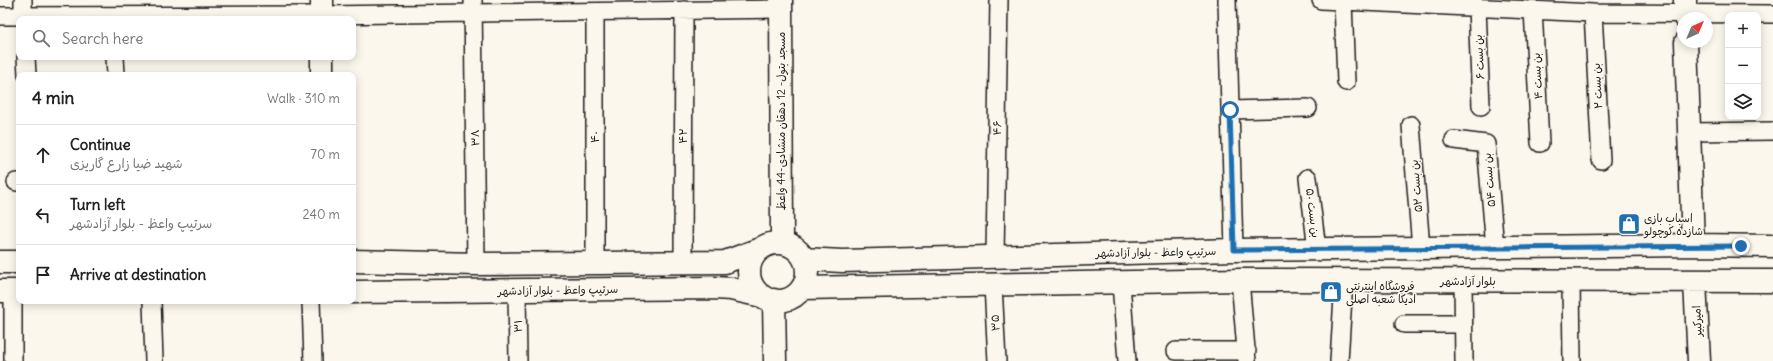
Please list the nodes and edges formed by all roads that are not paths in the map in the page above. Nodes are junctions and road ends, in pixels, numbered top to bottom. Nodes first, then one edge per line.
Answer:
1 (999, 0) edge
2 (1227, 0) edge
3 (1321, 0) edge
4 (1343, 1) edge
5 (1366, 1) edge
6 (781, 5) edge
7 (1525, 6) edge
8 (473, 7) edge
9 (1477, 7) junction
10 (684, 10) junction
11 (322, 11) edge
12 (1685, 11) edge
13 (23, 12) edge
14 (595, 12) junction
15 (1594, 13) junction
16 (1773, 14) edge
17 (0, 16) edge
18 (96, 16) edge
19 (149, 16) edge
20 (1686, 48) edge
21 (26, 60) edge
22 (116, 60) edge
23 (322, 60) edge
24 (26, 72) edge
25 (116, 72) edge
26 (322, 72) edge
27 (1346, 82) dead end
28 (1481, 106) dead end
29 (1308, 108) dead end
30 (1230, 110) junction
31 (1411, 125) dead end
32 (1773, 131) edge
33 (1689, 132) junction
34 (1454, 140) dead end
35 (1540, 143) dead end
36 (1602, 160) dead end
37 (1308, 178) dead end
38 (782, 243) junction
39 (1693, 245) junction
40 (1773, 246) edge
41 (1421, 248) junction
42 (1495, 248) junction
43 (760, 249) junction
44 (1317, 249) junction
45 (1234, 250) junction
46 (995, 256) junction
47 (804, 258) junction
48 (356, 261) edge
49 (683, 261) junction
50 (0, 262) edge
51 (16, 262) edge
52 (595, 262) junction
53 (476, 264) junction
54 (1240, 280) junction
55 (1344, 281) junction
56 (1463, 281) junction
57 (1773, 281) edge
58 (1571, 282) junction
59 (1695, 282) junction
60 (1121, 283) junction
61 (993, 285) junction
62 (802, 288) junction
63 (11, 291) edge
64 (517, 291) junction
65 (356, 292) edge
66 (768, 298) junction
67 (152, 304) edge
68 (311, 304) edge
69 (1404, 324) dead end
70 (1463, 324) junction
71 (1176, 351) dead end
72 (1247, 356) edge
73 (13, 361) edge
74 (154, 361) edge
75 (312, 361) edge
76 (518, 361) edge
77 (775, 361) edge
78 (997, 361) edge
79 (1127, 361) edge
80 (1339, 361) edge
81 (1464, 361) edge
82 (1572, 361) edge
83 (1699, 361) edge

1 - 46 street, ۴۶
2 - 30 street
3 - 4 street
4 - 5 street
4 - 27 street
5 - 9 street
6 - 10 street
6 - 38 main road, مسجد بتول- 12 دهقان منشادی-44 واعظ
7 - 9 street
7 - 15 street
7 - 35 street, بن بست ۴
8 - 11 street
8 - 14 street
8 - 53 street, ۳۸
9 - 28 street, بن بست ۶
10 - 14 street
10 - 49 street, ۴۲
11 - 19 street
12 - 15 street
12 - 16 street
13 - 17 street
13 - 18 street
14 - 52 street, ۴۰
15 - 36 street, بن بست ۲
20 - 33 main road
21 - 24 street
22 - 25 street
23 - 26 main road
29 - 30 street
30 - 45 street
31 - 41 street, بن بست ۵۲
32 - 33 street
33 - 39 main road
34 - 42 street, بن بست ۵۴
37 - 44 street, بن بست ۵۰
38 - 43 main road
38 - 47 main road
39 - 40 main road, سرتیپ واعظ - بلوار آزادشهر
39 - 42 main road, سرتیپ واعظ - بلوار آزادشهر
41 - 42 main road, سرتیپ واعظ - بلوار آزادشهر
41 - 44 main road, سرتیپ واعظ - بلوار آزادشهر
43 - 49 main road
43 - 66 main road
44 - 45 main road, سرتیپ واعظ - بلوار آزادشهر
45 - 46 main road, سرتیپ واعظ - بلوار آزادشهر
46 - 47 main road, سرتیپ واعظ - بلوار آزادشهر
47 - 62 main road
48 - 53 main road
49 - 52 main road
50 - 51 main road
52 - 53 main road
54 - 55 main road, بلوار آزادشهر
54 - 60 main road
54 - 72 street
55 - 56 main road, بلوار آزادشهر
55 - 80 street
56 - 58 main road, بلوار آزادشهر
56 - 70 street
57 - 59 main road
58 - 59 main road, بلوار آزادشهر
58 - 82 street
59 - 83 main road, امیرکبیر
60 - 61 main road
60 - 79 street
61 - 62 main road
61 - 78 street, ۳۵
62 - 66 main road
63 - 73 street
64 - 65 main road, سرتیپ واعظ - بلوار آزادشهر
64 - 66 main road, سرتیپ واعظ - بلوار آزادشهر
64 - 76 street, ۳۱
66 - 77 main road
67 - 74 street
68 - 75 street
69 - 70 street
70 - 81 street
71 - 72 street

